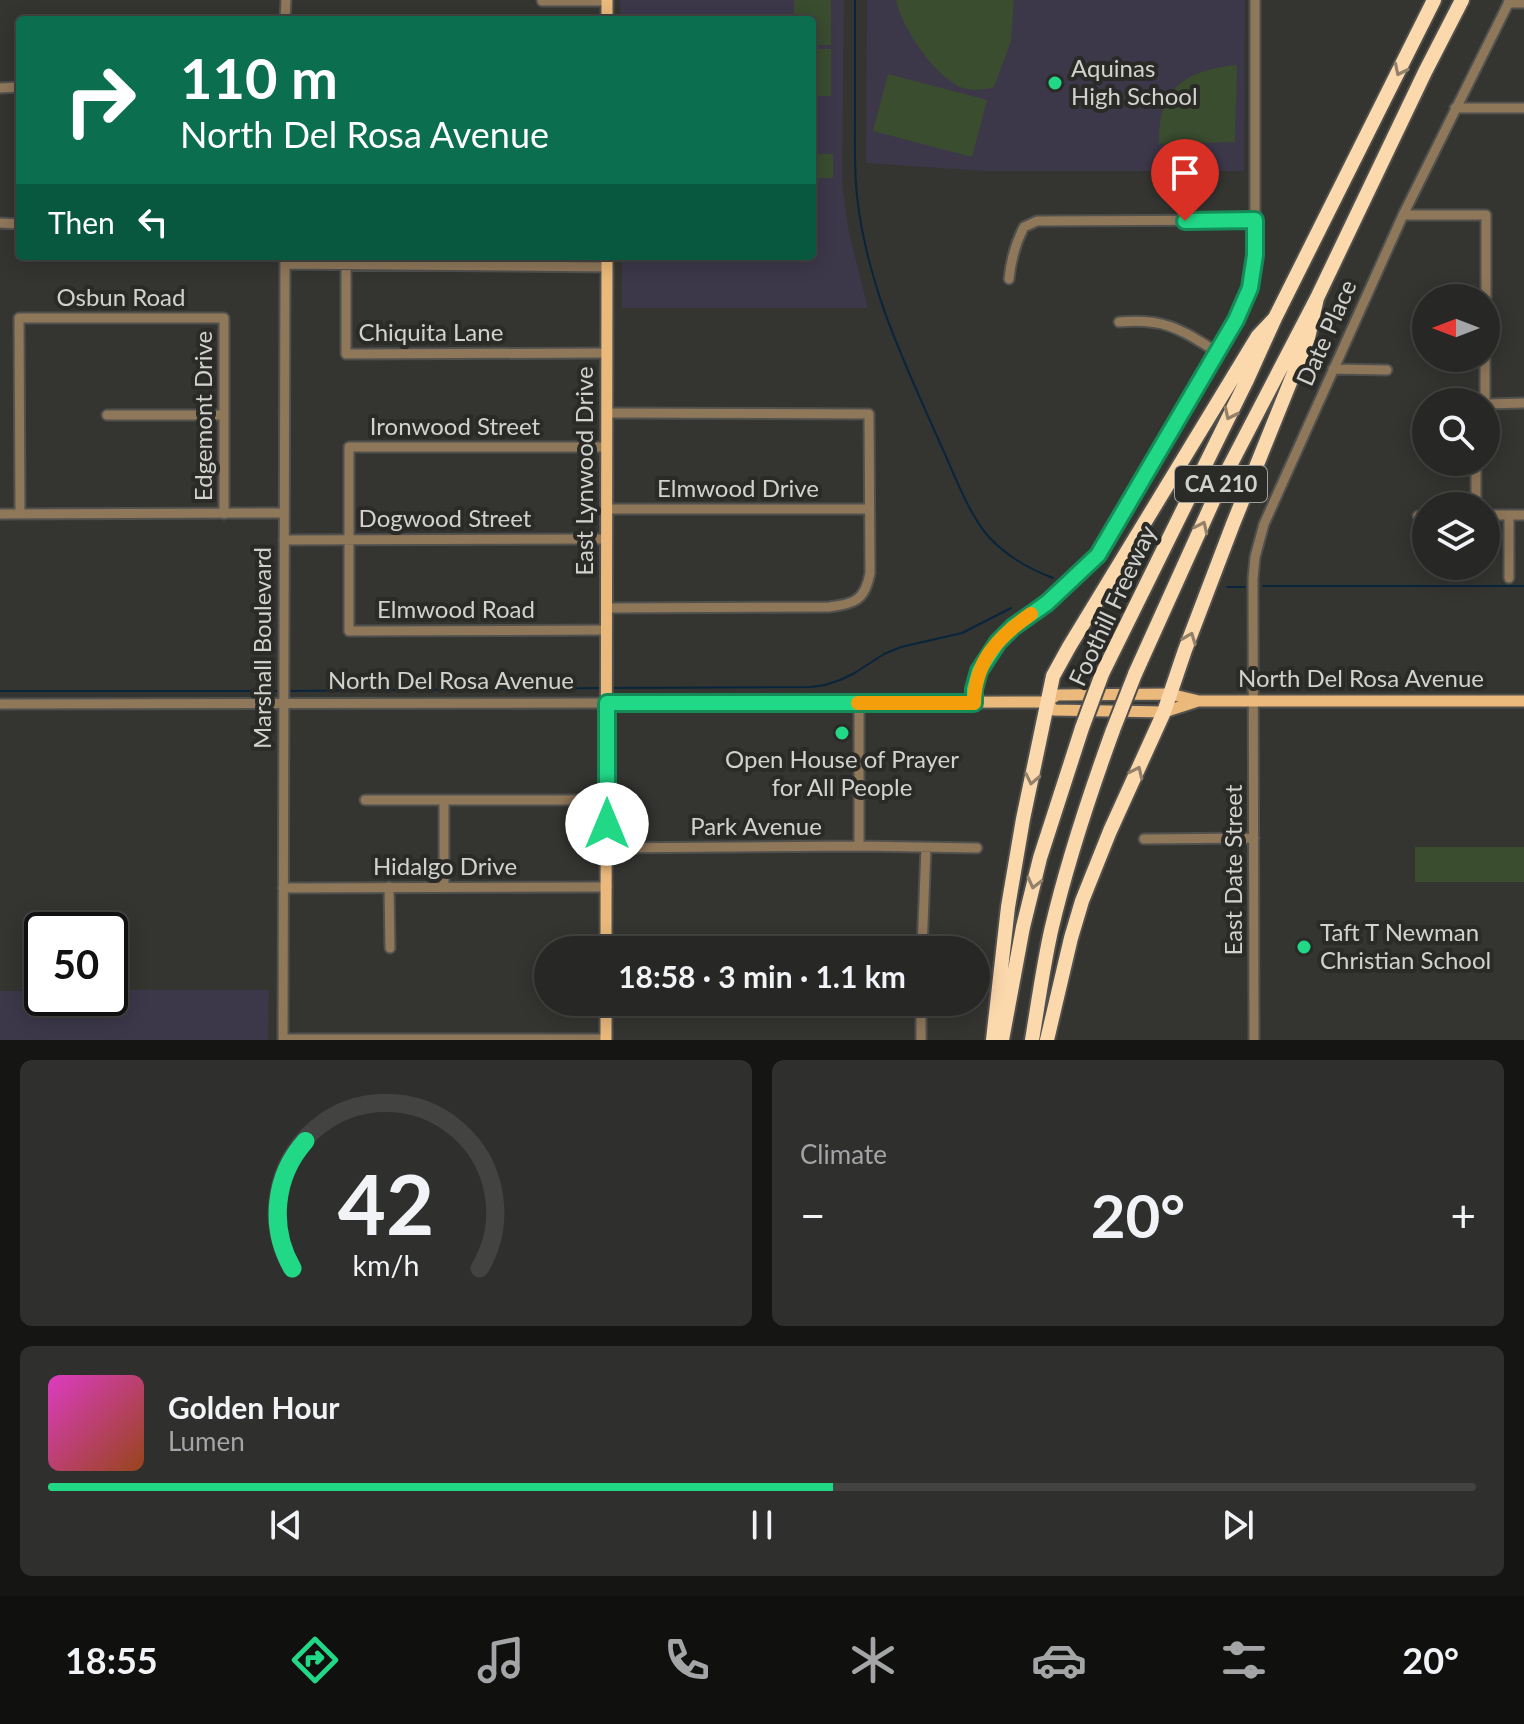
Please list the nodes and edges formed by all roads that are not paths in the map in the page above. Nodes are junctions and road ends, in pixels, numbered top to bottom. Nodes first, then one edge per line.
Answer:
1 (1255, 0) edge
2 (1434, 0) edge
3 (1462, 0) edge
4 (542, 1) edge
5 (607, 1) edge
6 (1509, 1) edge
7 (1524, 3) edge
8 (1455, 108) junction
9 (1524, 108) edge
10 (1403, 215) junction
11 (1255, 220) junction
12 (285, 260) edge
13 (346, 260) edge
14 (607, 261) edge
15 (1009, 279) dead end
16 (1486, 284) edge
17 (1317, 298) junction
18 (224, 318) joint
19 (1275, 318) junction
20 (1119, 322) dead end
21 (1217, 352) junction
22 (607, 353) junction
23 (1333, 369) junction
24 (1387, 370) dead end
25 (1500, 403) edge
26 (1524, 403) edge
27 (607, 413) junction
28 (107, 415) dead end
29 (224, 415) junction
30 (607, 447) junction
31 (607, 509) junction
32 (869, 509) junction
33 (284, 513) junction
34 (0, 514) edge
35 (20, 514) junction
36 (224, 514) junction
37 (1500, 515) edge
38 (1509, 515) junction
39 (1524, 515) edge
40 (607, 539) junction
41 (284, 540) junction
42 (349, 540) junction
43 (1509, 578) dead end
44 (607, 608) junction
45 (607, 630) junction
46 (607, 693) junction
47 (1170, 694) junction
48 (283, 695) junction
49 (1199, 701) junction
50 (1254, 701) junction
51 (1524, 701) edge
52 (1046, 702) junction
53 (859, 703) junction
54 (974, 703) junction
55 (0, 704) edge
56 (1164, 712) junction
57 (365, 800) dead end
58 (444, 800) junction
59 (607, 800) junction
60 (1254, 838) junction
61 (1144, 839) dead end
62 (859, 846) junction
63 (607, 848) junction
64 (926, 848) junction
65 (977, 848) dead end
66 (389, 887) junction
67 (444, 887) junction
68 (607, 887) junction
69 (283, 888) junction
70 (606, 936) edge
71 (923, 936) edge
72 (390, 948) dead end
73 (606, 1016) edge
74 (921, 1016) edge
75 (283, 1040) edge
76 (606, 1040) edge
77 (921, 1040) edge
78 (993, 1040) edge
79 (1002, 1040) edge
80 (1032, 1040) edge
81 (1047, 1040) edge
82 (1254, 1040) edge

1 - 11 street
2 -> 19 highway, Foothill Freeway / CA 210
3 - 17 highway, Foothill Freeway / CA 210
4 - 5 street
6 - 7 street
6 - 8 street, Date Place
8 - 9 street
8 - 10 street, Date Place
10 - 16 street
10 - 23 street, Date Place
11 - 15 street
11 - 21 street
12 - 13 street
12 - 33 street, Marshall Boulevard
13 - 14 street
13 - 22 street, Chiquita Lane
14 - 22 main road, East Lynwood Drive
47 -> 17 highway
80 -> 17 highway, Foothill Freeway / CA 210, bridge
18 - 29 street, Edgemont Drive
18 - 35 street, Osbun Road
19 - 52 highway
19 -> 79 highway, Foothill Freeway / CA 210, bridge
20 - 21 street
21 - 54 street
22 - 27 main road, East Lynwood Drive
23 - 24 street
23 - 50 street, Date Place
25 - 26 street
27 - 30 main road, East Lynwood Drive
27 - 32 street
28 - 29 street
29 - 36 street, Edgemont Drive
30 - 31 main road, East Lynwood Drive
30 - 42 street, Ironwood Street
31 - 32 street, Elmwood Drive
31 - 40 main road, East Lynwood Drive
32 - 44 street
33 - 36 street
33 - 41 street, Marshall Boulevard
34 - 35 street
35 - 36 street
37 - 38 street
38 - 39 street
38 - 43 street
40 - 42 street, Dogwood Street
40 - 44 main road, East Lynwood Drive
41 - 42 street, Dogwood Street
41 - 48 street, Marshall Boulevard
42 - 45 street, Elmwood Road
44 - 45 main road, East Lynwood Drive
45 - 46 main road, East Lynwood Drive
46 - 48 street, North Del Rosa Avenue
46 - 53 main road, North Del Rosa Avenue
46 - 59 main road, East Lynwood Drive
47 - 49 main road, North Del Rosa Avenue
47 - 52 main road, North Del Rosa Avenue
47 - 56 highway
48 - 55 street, North Del Rosa Avenue
48 - 69 street, Marshall Boulevard
49 - 50 main road, North Del Rosa Avenue
49 - 56 main road, North Del Rosa Avenue
50 - 51 main road, North Del Rosa Avenue
50 - 60 street, East Date Street
52 - 54 main road, North Del Rosa Avenue
52 - 56 main road, North Del Rosa Avenue
52 -> 78 highway
53 - 54 main road, North Del Rosa Avenue
53 - 62 street
81 -> 56 highway
57 - 58 street
58 - 59 street
58 - 67 street
59 - 63 main road, East Lynwood Drive
60 - 61 street
60 - 82 street, East Date Street
62 - 63 street, Park Avenue
62 - 64 street, Park Avenue
63 - 68 main road, East Lynwood Drive
64 - 65 street, Park Avenue
64 - 71 street
66 - 67 street, Hidalgo Drive
66 - 69 street, Hidalgo Drive
66 - 72 street
67 - 68 street, Hidalgo Drive
68 - 70 main road, East Lynwood Drive
69 - 75 street, Marshall Boulevard
73 - 76 main road
74 - 77 street
75 - 76 street

